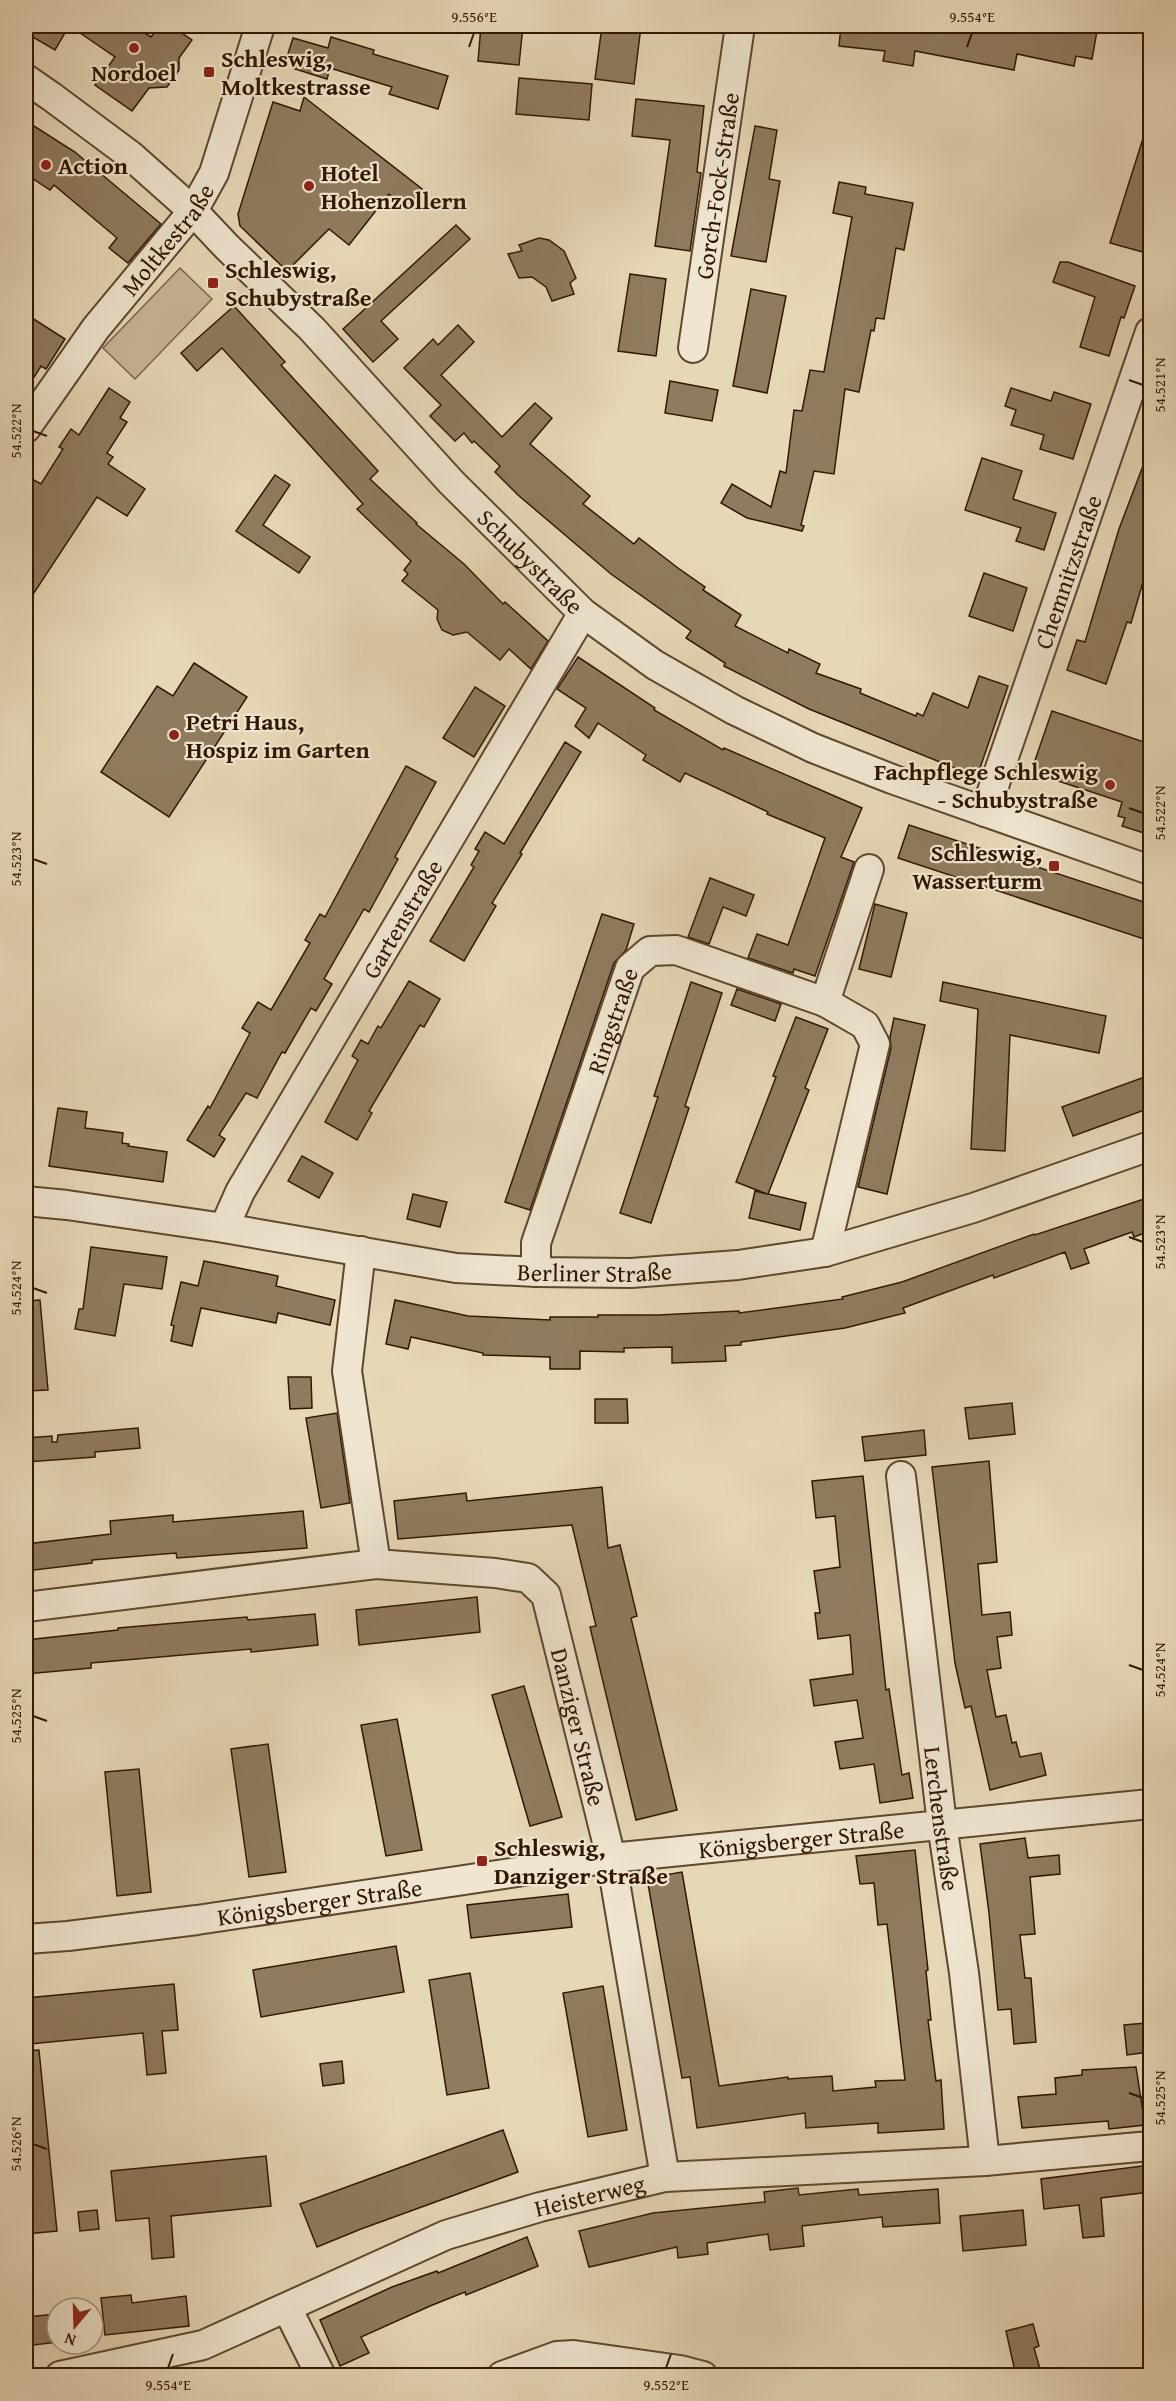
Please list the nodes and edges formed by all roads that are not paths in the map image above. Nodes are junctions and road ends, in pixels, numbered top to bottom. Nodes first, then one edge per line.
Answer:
1 (260, 26) edge
2 (740, 26) edge
3 (26, 80) edge
4 (193, 211) junction
5 (1150, 332) edge
6 (693, 348) dead end
7 (26, 428) edge
8 (583, 613) junction
9 (985, 812) junction
10 (869, 869) dead end
11 (1150, 870) edge
12 (825, 1002) junction
13 (1150, 1146) edge
14 (26, 1201) edge
15 (224, 1228) junction
16 (361, 1251) junction
17 (825, 1252) junction
18 (536, 1272) junction
19 (901, 1476) dead end
20 (376, 1564) junction
21 (26, 1607) edge
22 (1150, 1804) edge
23 (942, 1824) junction
24 (610, 1858) junction
25 (26, 1939) edge
26 (1150, 2146) edge
27 (985, 2161) junction
28 (665, 2176) junction
29 (287, 2308) junction
30 (60, 2376) edge
31 (321, 2376) edge
32 (502, 2376) edge
33 (703, 2376) edge

1 - 4 street, Moltkestraße
2 - 6 street, Gorch-Fock-Straße
3 - 4 street, Schubystraße
4 - 7 street, Moltkestraße
4 - 8 street, Schubystraße
5 - 9 street, Chemnitzstraße
8 - 9 street, Schubystraße
8 - 15 street, Gartenstraße
9 - 11 street, Schubystraße
10 - 12 street
12 - 17 street, Ringstraße
12 - 18 street, Ringstraße
13 - 17 street, Berliner Straße
14 - 15 street, Berliner Straße
15 - 16 street, Berliner Straße
16 - 18 street, Berliner Straße
16 - 20 street
17 - 18 street, Berliner Straße
19 - 23 street, Lerchenstraße
20 - 21 street, Danziger Straße
20 - 24 street, Danziger Straße
22 - 23 street, Königsberger Straße
23 - 24 street, Königsberger Straße
23 - 27 street, Lerchenstraße
24 - 25 street, Königsberger Straße
24 - 28 street, Danziger Straße
26 - 27 street, Heisterweg
27 - 28 street, Heisterweg
28 - 29 street, Heisterweg
29 - 30 street, Heisterweg
29 - 31 street
32 - 33 street

